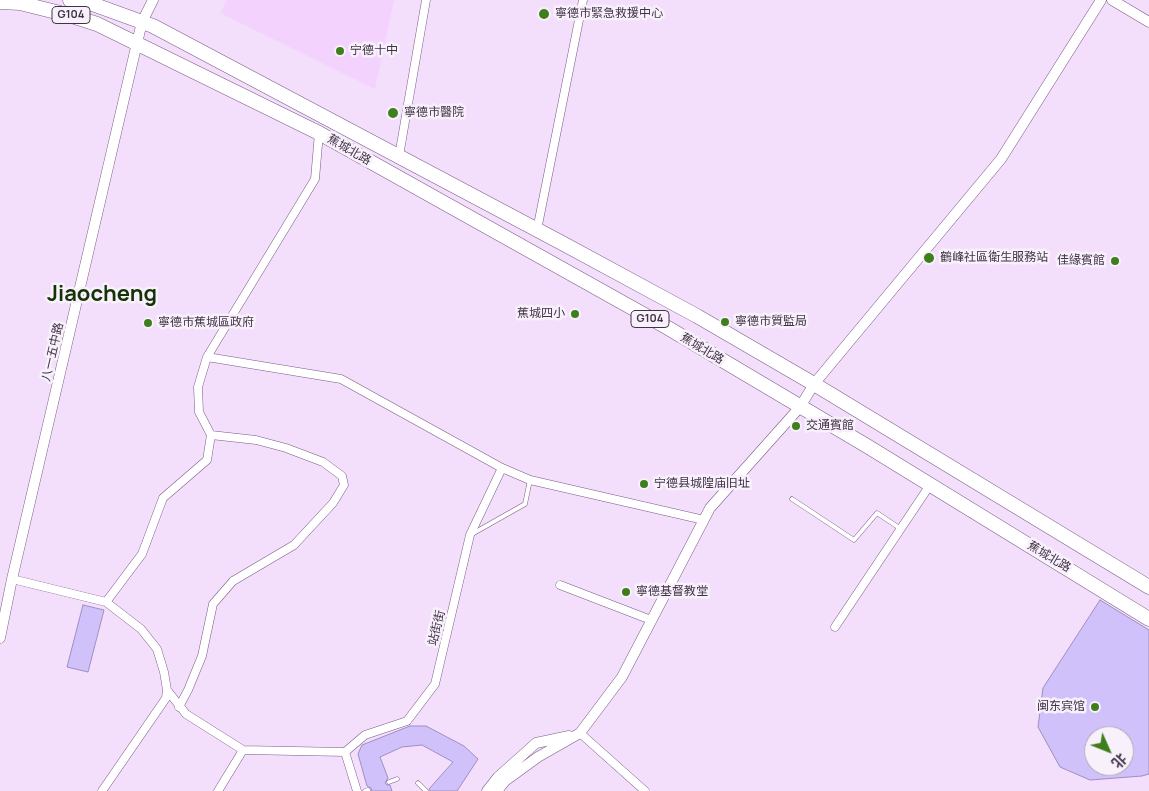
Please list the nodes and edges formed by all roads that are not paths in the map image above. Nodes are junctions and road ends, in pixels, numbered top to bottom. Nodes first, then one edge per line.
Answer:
1 (70, 0) edge
2 (153, 0) edge
3 (426, 0) edge
4 (583, 0) edge
5 (1101, 0) edge
6 (1112, 0) edge
7 (0, 2) edge
8 (1149, 22) edge
9 (147, 24) junction
10 (137, 43) junction
11 (319, 132) junction
12 (399, 156) junction
13 (537, 230) junction
14 (207, 357) junction
15 (814, 384) junction
16 (800, 407) junction
17 (211, 436) junction
18 (502, 468) junction
19 (530, 480) junction
20 (930, 485) junction
21 (792, 499) dead end
22 (704, 520) junction
23 (901, 529) junction
24 (470, 535) junction
25 (12, 579) junction
26 (560, 585) dead end
27 (1149, 587) edge
28 (106, 602) junction
29 (1149, 619) edge
30 (651, 620) junction
31 (835, 627) dead end
32 (0, 638) edge
33 (167, 690) junction
34 (179, 707) junction
35 (580, 733) junction
36 (243, 750) junction
37 (345, 752) junction
38 (397, 779) dead end
39 (389, 782) dead end
40 (418, 783) dead end
41 (102, 791) edge
42 (218, 791) edge
43 (357, 791) edge
44 (426, 791) edge
45 (487, 791) edge
46 (497, 791) edge
47 (645, 791) edge

1 - 9 highway, G104
2 - 9 street, 八一五中路
3 - 12 street
4 - 13 street
5 - 15 street
6 - 8 street
7 - 10 highway, G104
9 - 10 street, 八一五中路
9 - 12 highway, 蕉城北路 / G104
10 - 11 highway, 蕉城北路 / G104
10 - 25 street, 八一五中路
11 - 14 street
11 - 16 highway, 蕉城北路 / G104
12 - 13 highway, 蕉城北路 / G104
13 - 15 highway, 蕉城北路 / G104
14 - 17 street
14 - 18 street
15 - 16 street
15 - 27 highway, 蕉城北路 / G104
16 - 20 highway, 蕉城北路 / G104
16 - 22 street
17 - 28 street
17 - 34 street
18 - 19 street
18 - 24 street, 站街街
19 - 22 street
19 - 24 lane
20 - 23 street
20 - 29 highway, 蕉城北路 / G104
21 - 23 lane
22 - 30 street
23 - 31 street
24 - 37 street, 站街街
25 - 28 street
25 - 32 street, 八一五中路
26 - 30 street
28 - 33 street
30 - 35 street
33 - 34 street
33 - 41 street
34 - 36 street
35 - 45 street
35 - 46 street
35 - 47 street
36 - 37 street
36 - 42 street
37 - 43 street
38 - 39 lane
40 - 44 lane

